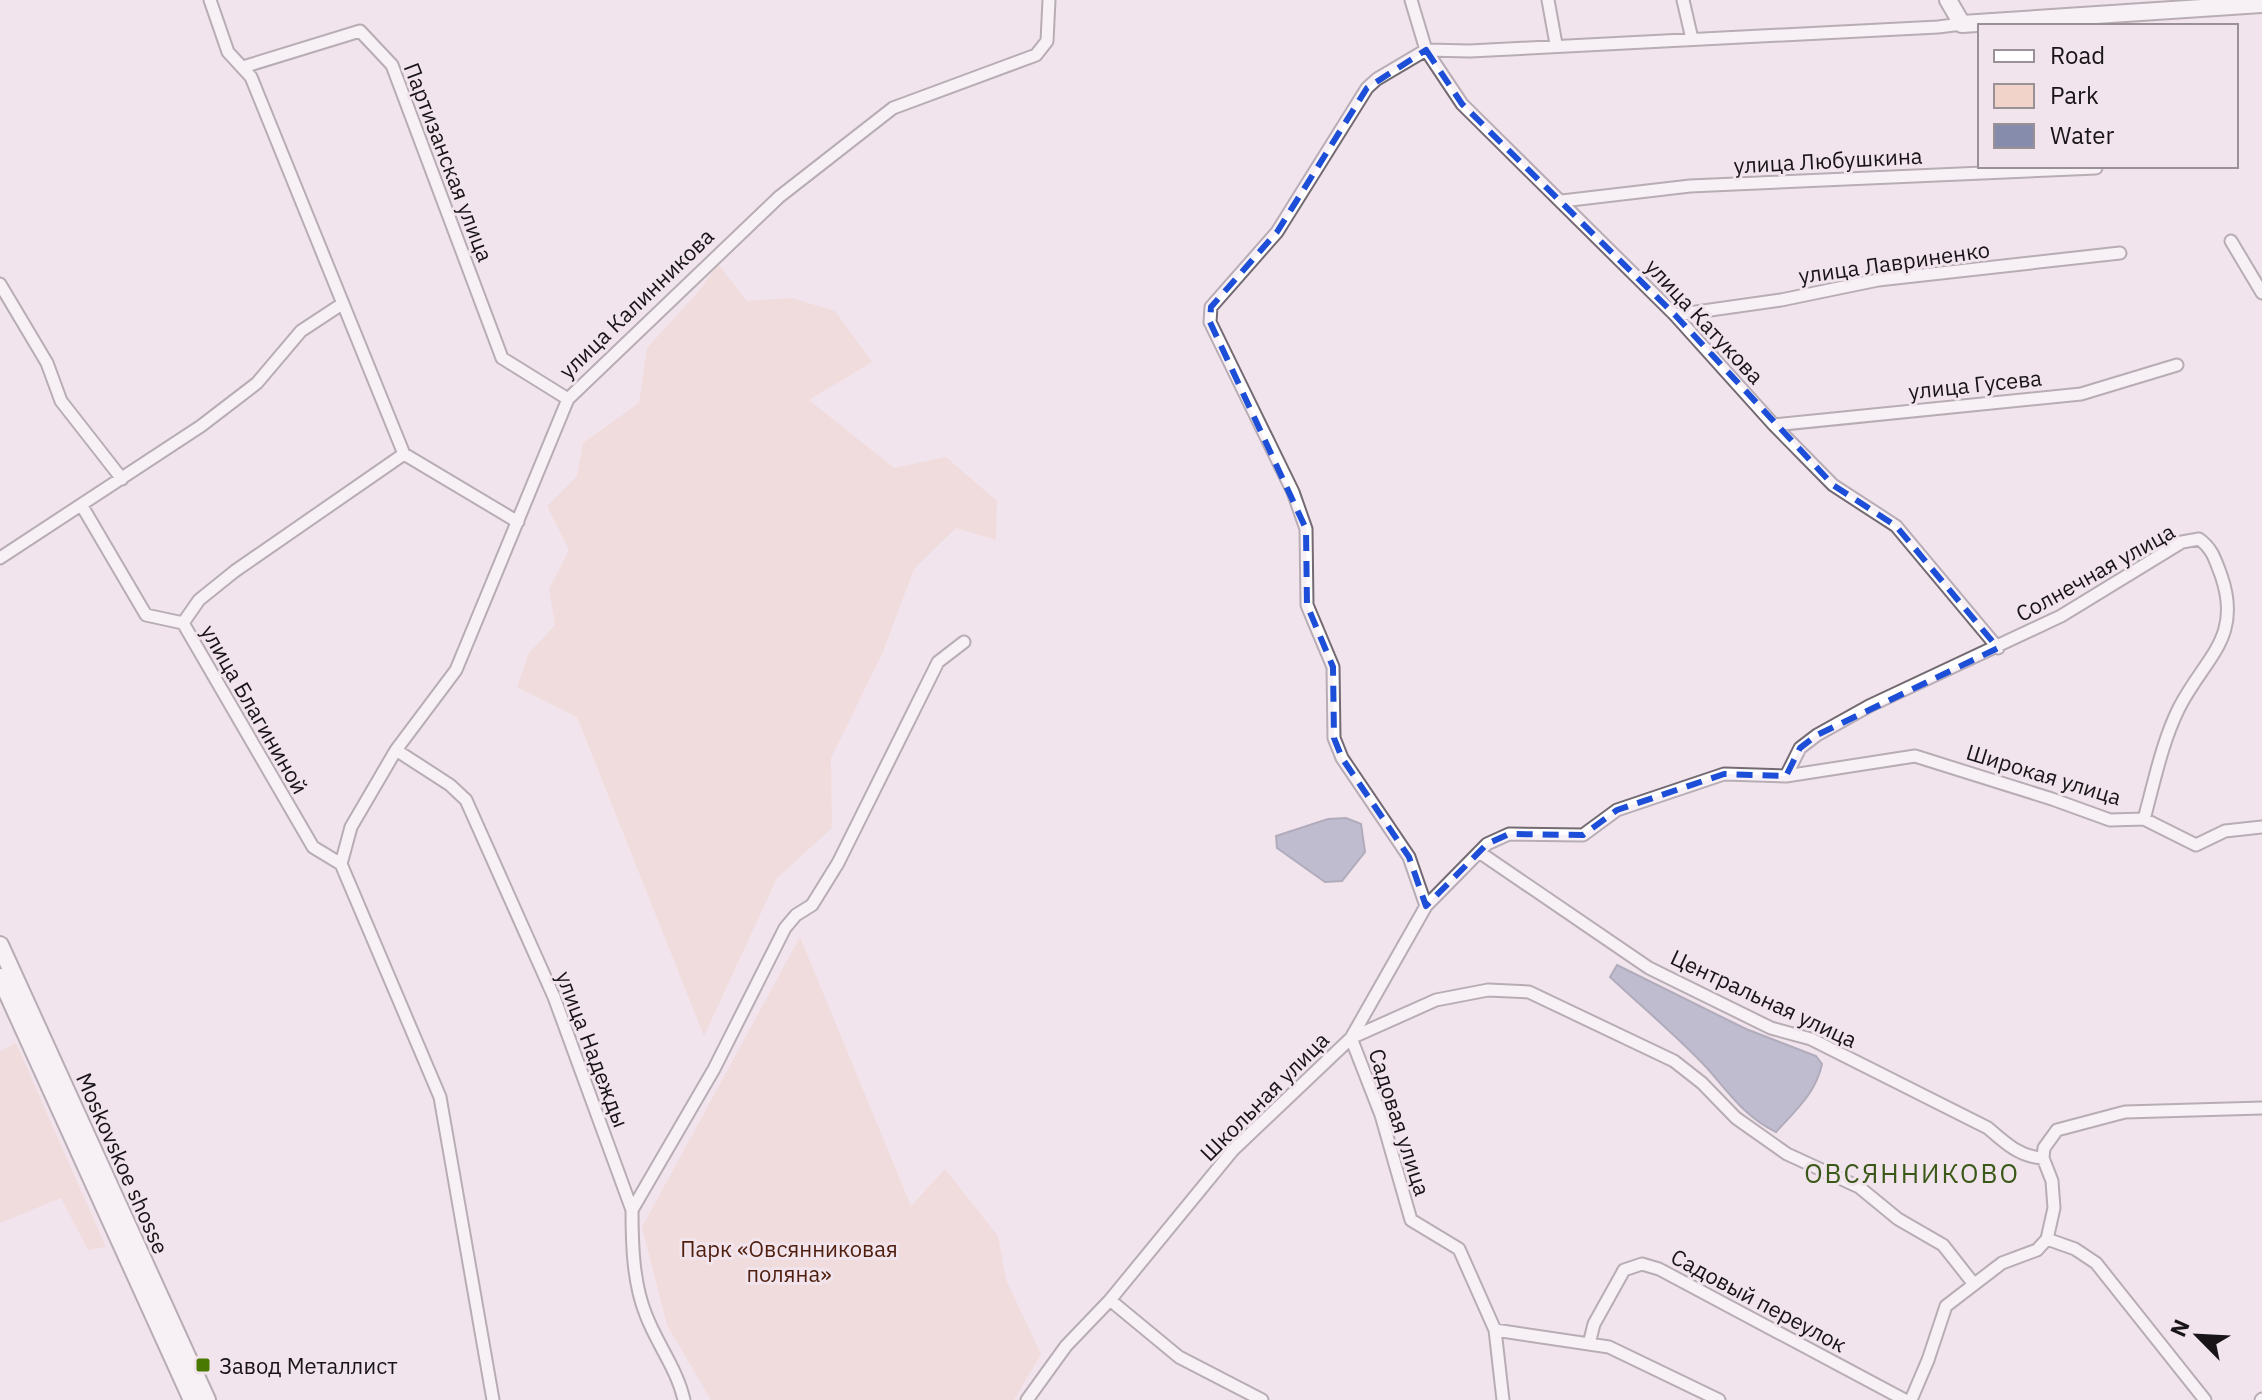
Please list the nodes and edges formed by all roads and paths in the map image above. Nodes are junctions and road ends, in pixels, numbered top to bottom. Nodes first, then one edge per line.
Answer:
1 (210, 0) edge
2 (1049, 0) edge
3 (1411, 0) edge
4 (1548, 0) edge
5 (1683, 0) edge
6 (1948, 0) edge
7 (2262, 2) edge
8 (2123, 7) edge
9 (1962, 24) junction
10 (1692, 39) junction
11 (1556, 44) junction
12 (1426, 50) junction
13 (243, 67) junction
14 (2096, 168) dead end
15 (1562, 201) junction
16 (2231, 241) dead end
17 (2120, 253) dead end
18 (0, 284) edge
19 (2262, 293) edge
20 (342, 304) junction
21 (1675, 315) junction
22 (2177, 365) dead end
23 (568, 399) junction
24 (1774, 425) junction
25 (404, 454) junction
26 (122, 479) junction
27 (82, 506) junction
28 (518, 522) junction
29 (2211, 548) joint
30 (0, 558) edge
31 (183, 623) junction
32 (964, 642) dead end
33 (1998, 648) junction
34 (396, 750) junction
35 (1786, 776) junction
36 (2144, 819) junction
37 (2262, 827) edge
38 (1479, 852) junction
39 (341, 864) junction
40 (1426, 906) junction
41 (0, 945) edge
42 (0, 977) edge
43 (1351, 1038) junction
44 (2262, 1108) edge
45 (2043, 1158) junction
46 (632, 1210) junction
47 (2047, 1239) junction
48 (1973, 1283) junction
49 (1110, 1300) junction
50 (1495, 1330) junction
51 (1589, 1344) junction
52 (192, 1400) edge
53 (207, 1400) edge
54 (493, 1400) edge
55 (684, 1400) edge
56 (1027, 1400) edge
57 (1262, 1400) edge
58 (1503, 1400) edge
59 (1719, 1400) edge
60 (1905, 1400) edge
61 (1911, 1400) edge
62 (2205, 1400) edge

1 - 13 street
2 - 23 street, улица Калинникова
3 - 12 street, улица Катукова
4 - 11 street
5 - 10 street
6 - 9 main road
7 - 8 main road
8 - 9 main road
9 - 10 street
10 - 11 street
11 - 12 street
12 - 15 street, улица Катукова
12 - 40 street
13 - 20 street
13 - 23 street, Партизанская улица
14 - 15 street, улица Любушкина
15 - 21 street, улица Катукова
16 - 19 street
17 - 21 street, улица Лавриненко
18 - 26 street
20 - 25 street
20 - 26 street
21 - 24 street, улица Катукова
22 - 24 street, улица Гусева
23 - 28 street, улица Калинникова
24 - 33 street, улица Катукова
25 - 28 street
25 - 31 street, улица Благининой
26 - 27 street
27 - 30 street
27 - 31 street
28 - 34 street, улица Калинникова
29 - 33 street, Солнечная улица
29 - 36 street, Широкая улица
31 - 39 street, улица Благининой
32 - 46 street
33 - 35 street, Солнечная улица
34 - 39 street, улица Калинникова
34 - 46 street, улица Надежды
35 - 36 street, Широкая улица
35 - 38 street, Широкая улица
36 - 37 street
38 - 40 street, Школьная улица
38 - 45 street, Центральная улица
39 - 54 street
40 - 43 street, Школьная улица
41 - 53 main road, Moskovskoe shosse
42 - 52 main road, Moskovskoe shosse
43 - 48 street
43 - 49 street, Школьная улица
43 - 50 street, Садовая улица
44 - 45 street
45 - 47 street
46 - 55 street, улица Надежды
47 - 48 street
47 - 62 street
48 - 61 street
49 - 56 street, Школьная улица
49 - 57 street
50 - 51 street
50 - 58 street, Садовая улица
51 - 59 street
51 - 60 street, Садовый переулок

